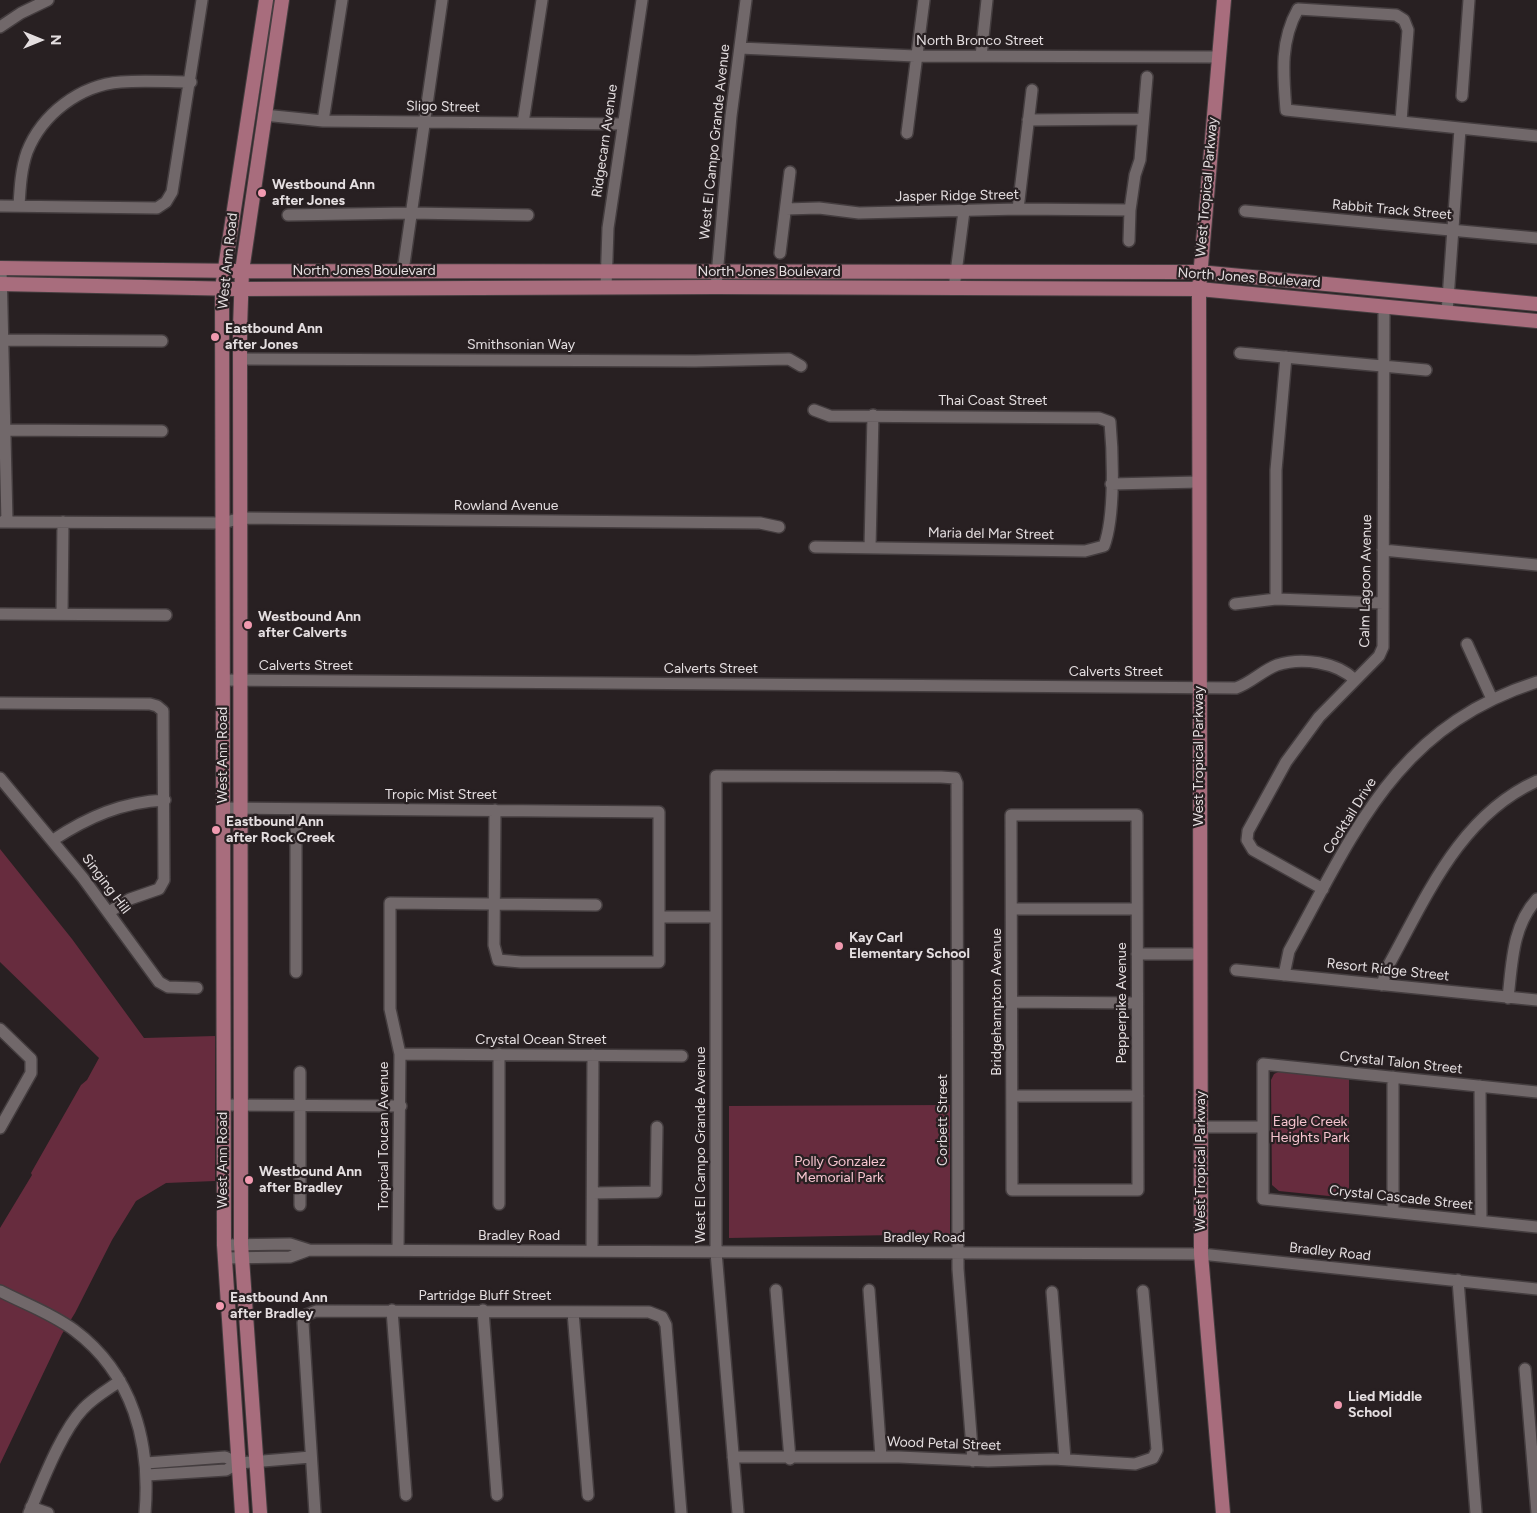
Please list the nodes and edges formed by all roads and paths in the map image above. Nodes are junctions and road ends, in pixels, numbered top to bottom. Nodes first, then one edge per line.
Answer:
1 (48, 0) edge
2 (202, 0) edge
3 (266, 0) edge
4 (282, 0) edge
5 (342, 0) edge
6 (442, 0) edge
7 (542, 0) edge
8 (642, 0) edge
9 (746, 0) edge
10 (924, 0) edge
11 (987, 0) edge
12 (1224, 0) edge
13 (1469, 0) edge
14 (0, 27) edge
15 (740, 48) junction
16 (915, 56) junction
17 (982, 56) junction
18 (1219, 57) junction
19 (256, 67) junction
20 (1147, 77) dead end
21 (191, 82) junction
22 (1032, 90) dead end
23 (1462, 96) dead end
24 (264, 115) junction
25 (1143, 119) junction
26 (1028, 120) junction
27 (323, 121) junction
28 (1401, 121) junction
29 (423, 122) junction
30 (523, 123) junction
31 (623, 124) junction
32 (1460, 129) junction
33 (907, 133) dead end
34 (1537, 136) edge
35 (790, 172) dead end
36 (0, 206) edge
37 (19, 206) junction
38 (786, 209) junction
39 (1018, 209) junction
40 (1130, 210) junction
41 (964, 211) junction
42 (1245, 211) dead end
43 (410, 213) junction
44 (288, 215) dead end
45 (528, 215) dead end
46 (1453, 231) junction
47 (1537, 238) edge
48 (1129, 240) dead end
49 (780, 253) dead end
50 (1, 268) edge
51 (224, 270) junction
52 (242, 271) junction
53 (403, 271) junction
54 (606, 271) junction
55 (716, 272) junction
56 (1200, 272) junction
57 (956, 273) junction
58 (1, 284) edge
59 (606, 287) junction
60 (716, 287) junction
61 (222, 288) junction
62 (954, 288) junction
63 (241, 289) junction
64 (1199, 290) junction
65 (1448, 296) junction
66 (1537, 304) edge
67 (1384, 306) junction
68 (1447, 313) junction
69 (1537, 321) edge
70 (3, 340) junction
71 (162, 341) dead end
72 (1240, 353) dead end
73 (1286, 357) junction
74 (240, 359) junction
75 (1383, 365) junction
76 (801, 366) dead end
77 (1426, 370) dead end
78 (814, 410) dead end
79 (873, 415) junction
80 (5, 430) junction
81 (162, 431) dead end
82 (1199, 482) junction
83 (1111, 484) junction
84 (232, 520) junction
85 (4, 522) edge
86 (64, 522) junction
87 (779, 527) dead end
88 (815, 547) dead end
89 (870, 547) junction
90 (1383, 550) junction
91 (1537, 565) edge
92 (1276, 599) junction
93 (1383, 603) junction
94 (1235, 604) dead end
95 (0, 614) edge
96 (62, 614) junction
97 (166, 615) dead end
98 (1467, 644) dead end
99 (223, 680) junction
100 (1355, 680) junction
101 (242, 681) junction
102 (1537, 682) edge
103 (1199, 688) junction
104 (1492, 699) junction
105 (0, 703) edge
106 (716, 776) joint
107 (0, 778) edge
108 (1537, 781) edge
109 (165, 800) junction
110 (223, 808) junction
111 (241, 808) junction
112 (296, 809) junction
113 (495, 810) junction
114 (1012, 815) joint
115 (53, 840) junction
116 (1323, 889) junction
117 (1537, 899) edge
118 (494, 903) junction
119 (596, 905) dead end
120 (1012, 909) junction
121 (1137, 909) junction
122 (110, 912) junction
123 (660, 916) junction
124 (716, 917) junction
125 (1137, 954) junction
126 (1200, 954) junction
127 (1236, 970) dead end
128 (296, 972) dead end
129 (1284, 975) junction
130 (1382, 985) junction
131 (197, 988) dead end
132 (1508, 998) junction
133 (1537, 1000) edge
134 (1012, 1002) junction
135 (1137, 1003) junction
136 (0, 1029) edge
137 (400, 1054) junction
138 (499, 1054) junction
139 (593, 1055) junction
140 (682, 1056) dead end
141 (300, 1072) dead end
142 (1393, 1077) junction
143 (1480, 1086) junction
144 (1537, 1092) edge
145 (1012, 1096) junction
146 (1138, 1096) junction
147 (223, 1105) junction
148 (240, 1105) junction
149 (300, 1105) junction
150 (401, 1106) junction
151 (657, 1127) dead end
152 (1200, 1127) junction
153 (1263, 1127) junction
154 (0, 1128) edge
155 (1138, 1190) joint
156 (593, 1193) junction
157 (499, 1204) dead end
158 (300, 1205) dead end
159 (1393, 1212) junction
160 (1481, 1221) junction
161 (1537, 1227) edge
162 (398, 1250) junction
163 (224, 1251) junction
164 (242, 1251) junction
165 (592, 1251) junction
166 (716, 1252) junction
167 (958, 1253) junction
168 (1201, 1254) junction
169 (1458, 1280) junction
170 (1537, 1288) edge
171 (776, 1290) dead end
172 (869, 1290) dead end
173 (0, 1291) edge
174 (1143, 1291) dead end
175 (1052, 1292) dead end
176 (392, 1310) junction
177 (483, 1310) junction
178 (573, 1312) junction
179 (1525, 1369) dead end
180 (120, 1382) junction
181 (311, 1457) junction
182 (733, 1457) junction
183 (881, 1457) junction
184 (790, 1459) junction
185 (1065, 1460) junction
186 (256, 1461) junction
187 (973, 1461) junction
188 (146, 1463) junction
189 (239, 1463) junction
190 (147, 1476) junction
191 (406, 1495) dead end
192 (497, 1495) dead end
193 (588, 1495) dead end
194 (30, 1510) edge
195 (48, 1513) edge
196 (145, 1513) edge
197 (242, 1513) edge
198 (260, 1513) edge
199 (315, 1513) edge
200 (681, 1513) edge
201 (738, 1513) edge
202 (1223, 1513) edge
203 (1476, 1513) edge
204 (1537, 1513) edge

1 - 14 street
2 - 21 street
3 - 19 main road, West Ann Road
4 - 24 main road, West Ann Road
5 - 27 street
6 - 29 street
7 - 30 street
8 - 31 street, Ridgecarn Avenue
9 - 15 street, West El Campo Grande Avenue
10 - 16 street
11 - 17 street
12 - 18 main road, West Tropical Parkway
13 - 23 street
15 - 16 street, North Bronco Street
15 - 55 street, West El Campo Grande Avenue
16 - 17 street, North Bronco Street
16 - 33 street
17 - 18 street, North Bronco Street
18 - 56 main road, West Tropical Parkway
19 - 24 main road
19 - 51 main road, West Ann Road
20 - 25 street
21 - 37 street
21 - 37 street
22 - 26 street
24 - 27 street, Sligo Street
24 - 52 main road, West Ann Road
25 - 26 street
25 - 40 street
26 - 39 street
27 - 29 street, Sligo Street
28 - 28 street
28 - 32 street
29 - 30 street, Sligo Street
29 - 43 street
30 - 31 street, Sligo Street
31 - 54 street, Ridgecarn Avenue
32 - 34 street
32 - 46 street
35 - 38 street
36 - 37 street
38 - 41 street, Jasper Ridge Street
38 - 49 street
39 - 40 street, Jasper Ridge Street
39 - 41 street, Jasper Ridge Street
40 - 48 street
41 - 57 street
42 - 46 street, Rabbit Track Street
43 - 44 street
43 - 45 street
43 - 53 street
46 - 47 street, Rabbit Track Street
46 - 65 street
50 - 51 main road, North Jones Boulevard
50 - 58 street
51 - 52 main road, North Jones Boulevard
51 - 61 main road, West Ann Road
52 - 53 main road, North Jones Boulevard
52 - 63 main road, West Ann Road
53 - 54 main road, North Jones Boulevard
54 - 55 main road, North Jones Boulevard
54 - 59 street, Ridgecarn Avenue
55 - 57 main road, North Jones Boulevard
55 - 60 street, West El Campo Grande Avenue
56 - 57 main road, North Jones Boulevard
56 - 64 main road, West Tropical Parkway
56 - 65 main road, North Jones Boulevard
57 - 62 street
58 - 61 main road, North Jones Boulevard
58 - 70 street
59 - 60 main road, North Jones Boulevard
59 - 63 main road, North Jones Boulevard
60 - 62 main road, North Jones Boulevard
61 - 63 main road, North Jones Boulevard
61 - 84 main road, West Ann Road
62 - 64 main road, North Jones Boulevard
63 - 74 main road, West Ann Road
64 - 67 main road, North Jones Boulevard
64 - 82 main road, West Tropical Parkway
65 - 66 main road, North Jones Boulevard
65 - 68 street
67 - 68 main road, North Jones Boulevard
67 - 75 street, Calm Lagoon Avenue
68 - 69 main road, North Jones Boulevard
70 - 71 street
70 - 80 street
72 - 73 street
73 - 75 street
73 - 92 street
74 - 76 street, Smithsonian Way
74 - 84 main road, West Ann Road
75 - 77 street
75 - 90 street, Calm Lagoon Avenue
78 - 79 street, Thai Coast Street
79 - 83 street, Thai Coast Street
79 - 89 street
80 - 81 street
80 - 85 street
82 - 83 street
82 - 103 main road, West Tropical Parkway
83 - 89 street, Maria del Mar Street
84 - 86 street, Rowland Avenue
84 - 87 street, Rowland Avenue
84 - 99 main road, West Ann Road
84 - 101 main road, West Ann Road
85 - 86 street, Rowland Avenue
86 - 96 street
88 - 89 street, Maria del Mar Street
90 - 91 street
90 - 93 street, Calm Lagoon Avenue
92 - 93 street
92 - 94 street
93 - 100 street, Calm Lagoon Avenue
95 - 96 street
96 - 97 street
98 - 104 street
99 - 101 street, Calverts Street
99 - 110 main road, West Ann Road
100 - 103 street, Calverts Street
100 - 116 street, Calm Lagoon Avenue
101 - 103 street, Calverts Street
101 - 111 main road, West Ann Road
102 - 104 street, Cocktail Drive
103 - 126 main road, West Tropical Parkway
104 - 116 street, Cocktail Drive
105 - 109 street
106 - 124 street, West El Campo Grande Avenue
106 - 167 street, Corbett Street
107 - 115 street, Singing Hill
108 - 130 street
109 - 115 street
109 - 122 street
110 - 111 street, Tropic Mist Street
110 - 147 main road, West Ann Road
111 - 112 street, Tropic Mist Street
111 - 148 main road, West Ann Road
112 - 113 street, Tropic Mist Street
112 - 128 street
113 - 118 street
113 - 123 street, Tropic Mist Street
114 - 120 street, Bridgehampton Avenue
114 - 121 street, Pepperpike Avenue
115 - 122 street, Singing Hill
116 - 129 street, Cocktail Drive
117 - 132 street
118 - 119 street
118 - 123 street
118 - 137 street, Tropical Toucan Avenue
120 - 121 street
120 - 134 street, Bridgehampton Avenue
121 - 125 street, Pepperpike Avenue
122 - 131 street, Singing Hill
123 - 124 street
124 - 166 street, West El Campo Grande Avenue
125 - 126 street
125 - 135 street, Pepperpike Avenue
126 - 152 main road, West Tropical Parkway
127 - 129 street, Resort Ridge Street
129 - 130 street, Resort Ridge Street
130 - 132 street, Resort Ridge Street
132 - 133 street, Resort Ridge Street
134 - 135 street
134 - 145 street, Bridgehampton Avenue
135 - 146 street, Pepperpike Avenue
136 - 154 street
137 - 138 street, Crystal Ocean Street
137 - 150 street, Tropical Toucan Avenue
138 - 139 street, Crystal Ocean Street
138 - 157 street
139 - 140 street, Crystal Ocean Street
139 - 156 street
141 - 149 street
142 - 143 street, Crystal Talon Street
142 - 153 street, Crystal Talon Street
142 - 159 street
143 - 144 street, Crystal Talon Street
143 - 160 street
145 - 146 street
145 - 155 street, Bridgehampton Avenue
146 - 155 street, Pepperpike Avenue
147 - 148 street
147 - 163 main road, West Ann Road
148 - 149 street
148 - 164 main road, West Ann Road
149 - 150 street
149 - 158 street
150 - 162 street, Tropical Toucan Avenue
151 - 156 street
152 - 153 street
152 - 168 main road, West Tropical Parkway
153 - 159 street, Crystal Cascade Street
156 - 165 street
159 - 160 street, Crystal Cascade Street
160 - 161 street, Crystal Cascade Street
162 - 164 street, Bradley Road
162 - 165 street, Bradley Road
163 - 164 street, Bradley Road
163 - 189 main road, West Ann Road
164 - 186 main road, West Ann Road
165 - 166 street, Bradley Road
166 - 167 street, Bradley Road
166 - 182 street, West El Campo Grande Avenue
167 - 168 street, Bradley Road
167 - 187 street, Corbett Street
168 - 169 street, Bradley Road
168 - 202 main road, West Tropical Parkway
169 - 170 street, Bradley Road
169 - 203 street
171 - 184 street
172 - 183 street
173 - 180 street
174 - 185 street, Wood Petal Street
175 - 185 street
176 - 177 street, Partridge Bluff Street
176 - 181 street, Partridge Bluff Street
176 - 191 street
177 - 178 street, Partridge Bluff Street
177 - 192 street
178 - 193 street
178 - 200 street, Partridge Bluff Street
179 - 204 street
180 - 188 street
180 - 194 street
181 - 186 street
181 - 199 street
182 - 184 street, Wood Petal Street
182 - 201 street, West El Campo Grande Avenue
183 - 184 street, Wood Petal Street
183 - 187 street, Wood Petal Street
185 - 187 street, Wood Petal Street
186 - 189 street
186 - 198 main road, West Ann Road
188 - 189 street
188 - 190 street
189 - 190 street
189 - 197 main road, West Ann Road
190 - 196 street
194 - 195 street

